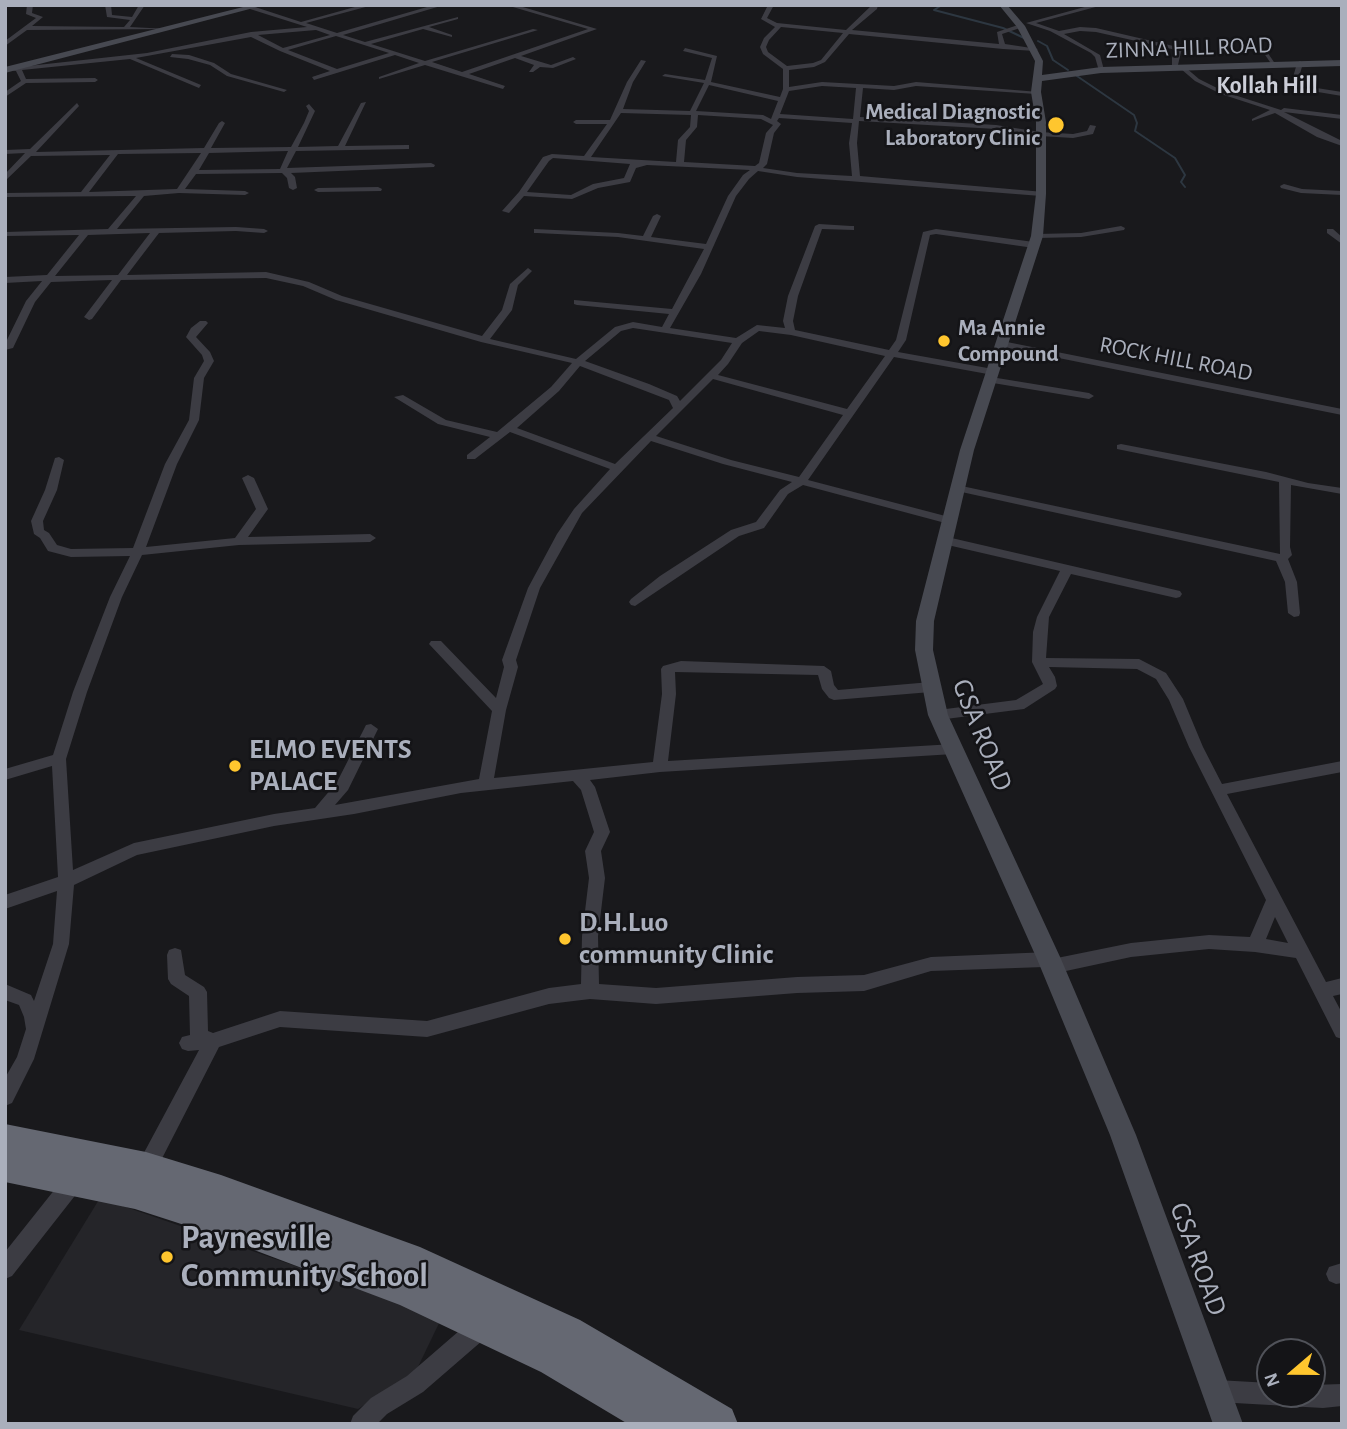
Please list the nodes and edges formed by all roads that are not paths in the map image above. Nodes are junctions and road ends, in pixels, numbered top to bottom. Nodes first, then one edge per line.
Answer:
1 (30, 5) edge
2 (108, 5) edge
3 (142, 5) edge
4 (370, 5) edge
5 (404, 5) edge
6 (441, 5) edge
7 (509, 5) edge
8 (781, 5) edge
9 (875, 5) edge
10 (1003, 5) edge
11 (1100, 5) edge
12 (256, 6) edge
13 (771, 7) edge
14 (422, 10) junction
15 (456, 18) dead end
16 (134, 19) junction
17 (303, 22) junction
18 (780, 25) junction
19 (1017, 26) junction
20 (422, 27) junction
21 (26, 28) junction
22 (126, 28) junction
23 (320, 28) junction
24 (166, 29) junction
25 (535, 30) dead end
26 (338, 33) junction
27 (846, 33) junction
28 (1059, 33) junction
29 (251, 34) junction
30 (450, 36) dead end
31 (366, 43) junction
32 (5, 44) edge
33 (482, 47) junction
34 (1003, 47) junction
35 (1262, 47) dead end
36 (1035, 49) junction
37 (282, 50) junction
38 (493, 50) dead end
39 (685, 50) dead end
40 (397, 53) junction
41 (504, 53) dead end
42 (153, 54) junction
43 (515, 56) junction
44 (121, 58) junction
45 (573, 60) dead end
46 (643, 61) dead end
47 (427, 63) junction
48 (1300, 63) junction
49 (1342, 63) edge
50 (1274, 64) junction
51 (540, 65) junction
52 (786, 68) junction
53 (1179, 68) junction
54 (11, 69) edge
55 (1101, 70) junction
56 (337, 71) junction
57 (531, 71) dead end
58 (463, 74) junction
59 (351, 76) dead end
60 (665, 76) dead end
61 (314, 78) dead end
62 (381, 78) dead end
63 (95, 80) dead end
64 (24, 81) junction
65 (707, 82) junction
66 (200, 86) dead end
67 (860, 86) junction
68 (1037, 86) junction
69 (503, 88) dead end
70 (786, 89) junction
71 (284, 90) dead end
72 (1342, 94) edge
73 (5, 96) edge
74 (783, 100) junction
75 (364, 103) dead end
76 (77, 105) dead end
77 (310, 106) dead end
78 (1274, 109) junction
79 (619, 111) junction
80 (694, 113) junction
81 (1342, 117) edge
82 (775, 118) junction
83 (856, 120) junction
84 (1254, 120) dead end
85 (576, 122) dead end
86 (612, 122) junction
87 (222, 123) dead end
88 (1092, 126) dead end
89 (1040, 134) junction
90 (1342, 144) edge
91 (407, 147) dead end
92 (293, 148) junction
93 (340, 148) junction
94 (207, 149) junction
95 (117, 151) junction
96 (5, 152) edge
97 (30, 153) junction
98 (586, 158) junction
99 (641, 163) junction
100 (680, 164) junction
101 (431, 165) dead end
102 (757, 169) junction
103 (283, 170) junction
104 (329, 170) junction
105 (194, 172) junction
106 (856, 178) junction
107 (5, 179) edge
108 (1284, 186) dead end
109 (293, 188) dead end
110 (378, 189) dead end
111 (179, 191) junction
112 (245, 193) dead end
113 (1342, 193) edge
114 (142, 194) junction
115 (522, 194) junction
116 (1041, 194) junction
117 (5, 195) edge
118 (83, 195) junction
119 (506, 211) dead end
120 (657, 216) dead end
121 (851, 228) dead end
122 (1121, 228) dead end
123 (264, 231) dead end
124 (537, 231) dead end
125 (1330, 232) dead end
126 (84, 233) junction
127 (109, 233) junction
128 (155, 233) junction
129 (5, 234) edge
130 (646, 239) junction
131 (1036, 241) junction
132 (1342, 242) edge
133 (708, 247) junction
134 (528, 271) dead end
135 (120, 277) junction
136 (47, 279) junction
137 (5, 280) edge
138 (578, 302) dead end
139 (675, 312) junction
140 (89, 317) dead end
141 (22, 321) junction
142 (203, 323) dead end
143 (665, 329) junction
144 (5, 330) edge
145 (791, 332) junction
146 (484, 340) junction
147 (738, 341) junction
148 (1002, 344) junction
149 (8, 348) dead end
150 (891, 354) junction
151 (578, 362) junction
152 (712, 376) junction
153 (992, 376) junction
154 (1088, 396) dead end
155 (399, 397) dead end
156 (679, 402) junction
157 (1342, 412) edge
158 (849, 413) junction
159 (508, 428) junction
160 (498, 436) junction
161 (650, 437) junction
162 (1121, 447) dead end
163 (471, 457) dead end
164 (59, 460) dead end
165 (617, 468) junction
166 (248, 478) dead end
167 (1285, 480) junction
168 (802, 481) junction
169 (957, 488) junction
170 (1342, 491) edge
171 (949, 520) junction
172 (370, 538) dead end
173 (943, 540) junction
174 (239, 541) junction
175 (138, 552) junction
176 (1281, 558) junction
177 (1068, 568) junction
178 (1176, 594) dead end
179 (635, 602) dead end
180 (1294, 613) dead end
181 (436, 644) dead end
182 (1039, 662) junction
183 (931, 687) junction
184 (499, 710) junction
185 (938, 715) junction
186 (371, 729) dead end
187 (954, 750) junction
188 (59, 759) junction
189 (1342, 766) edge
190 (660, 767) junction
191 (5, 775) edge
192 (576, 775) junction
193 (486, 784) junction
194 (1218, 790) junction
195 (321, 811) junction
196 (66, 881) junction
197 (1274, 901) junction
198 (5, 902) edge
199 (1255, 945) junction
200 (1303, 952) junction
201 (175, 956) dead end
202 (1051, 963) junction
203 (1342, 986) edge
204 (590, 991) junction
205 (1320, 991) junction
206 (5, 992) edge
207 (34, 1029) junction
208 (1342, 1031) edge
209 (213, 1041) junction
210 (188, 1044) dead end
211 (5, 1097) edge
212 (5, 1141) edge
213 (5, 1164) edge
214 (85, 1169) junction
215 (146, 1170) junction
216 (5, 1269) edge
217 (486, 1323) junction
218 (1217, 1391) junction
219 (1342, 1395) edge
220 (361, 1424) edge
221 (668, 1424) edge
222 (717, 1424) edge
223 (1228, 1424) edge

1 - 21 street
2 - 16 street
3 - 16 street
4 - 17 street
5 - 14 street
6 - 14 street
7 - 43 street
8 - 13 street
9 - 27 street
10 - 19 street, GSA ROAD
11 - 19 street
12 - 17 street
12 - 24 street
13 - 18 street
14 - 26 street
15 - 20 street
16 - 22 street
17 - 23 street
18 - 27 street
18 - 52 street
19 - 28 street
19 - 34 street
19 - 36 street, GSA ROAD
20 - 30 street
20 - 31 street
21 - 22 street
21 - 32 street
22 - 24 street
23 - 26 street
23 - 29 street
24 - 54 street
25 - 33 street
26 - 31 street
26 - 37 street
27 - 34 street
27 - 52 street
28 - 53 street
28 - 55 street
29 - 37 street
29 - 42 street
31 - 40 street
33 - 38 street
33 - 47 street
34 - 36 street
35 - 50 street
36 - 68 street, GSA ROAD
37 - 56 street
39 - 65 street
40 - 47 street
40 - 56 street
41 - 43 street
42 - 44 street
42 - 71 street
43 - 51 street
43 - 58 street
44 - 54 street
44 - 66 street
45 - 51 street
46 - 79 street
47 - 58 street
47 - 62 street
48 - 49 street, ZINNA HILL ROAD
48 - 50 street, ZINNA HILL ROAD
48 - 72 street
50 - 53 street, ZINNA HILL ROAD
51 - 57 street
52 - 70 street
53 - 55 street, ZINNA HILL ROAD
53 - 78 street
54 - 64 street
55 - 68 street, ZINNA HILL ROAD
56 - 59 street
56 - 61 street
58 - 69 street
60 - 65 street
63 - 64 street
64 - 73 street
65 - 74 street
65 - 80 street
67 - 68 street
67 - 70 street
67 - 83 street
68 - 89 street, GSA ROAD
70 - 74 street
74 - 82 street
75 - 93 street
76 - 97 street
77 - 92 street
78 - 81 street
78 - 84 street
78 - 90 street
79 - 80 street
79 - 86 street
80 - 82 street
80 - 100 street
82 - 83 street
82 - 102 street
83 - 89 street
83 - 106 street
85 - 86 street
86 - 98 street
87 - 94 street
88 - 89 street
89 - 116 street, GSA ROAD
91 - 93 street
92 - 93 street
92 - 94 street
92 - 103 street
94 - 95 street
94 - 105 street
95 - 97 street
95 - 118 street
96 - 97 street
97 - 107 street
98 - 99 street
98 - 115 street
99 - 100 street
99 - 115 street
100 - 102 street
101 - 104 street
102 - 106 street
102 - 133 street
103 - 104 street
103 - 105 street
103 - 109 street
104 - 110 street
105 - 111 street
106 - 116 street
108 - 113 street
111 - 112 street
111 - 114 street
114 - 118 street
114 - 127 street
115 - 119 street
116 - 131 street, GSA ROAD
117 - 118 street
120 - 130 street
121 - 145 street
122 - 131 street
123 - 128 street
124 - 130 street
125 - 132 street
126 - 127 street
126 - 129 street
126 - 136 street
127 - 128 street
128 - 135 street
130 - 133 street
131 - 148 street, GSA ROAD
131 - 150 street
133 - 139 street
134 - 146 street
135 - 136 street
135 - 140 street
135 - 146 street
136 - 137 street
136 - 141 street
138 - 139 street
139 - 143 street
141 - 144 street
141 - 149 street
142 - 175 street
143 - 147 street
143 - 151 street
145 - 147 street
145 - 150 street
146 - 151 street
147 - 152 street
148 - 153 street, GSA ROAD
148 - 157 street, ROCK HILL ROAD
150 - 153 street
150 - 158 street
151 - 156 street
151 - 159 street
152 - 156 street
152 - 158 street
153 - 154 street
153 - 169 street, GSA ROAD
155 - 160 street
156 - 161 street
158 - 168 street
159 - 160 street
159 - 165 street
160 - 163 street
161 - 165 street
161 - 168 street
162 - 167 street
164 - 175 street
165 - 184 street
166 - 174 street
167 - 170 street
167 - 176 street
168 - 171 street
168 - 179 street
169 - 171 street, GSA ROAD
169 - 176 street
171 - 173 street, GSA ROAD
172 - 174 street
173 - 177 street
173 - 183 street, GSA ROAD
174 - 175 street
175 - 188 street
176 - 180 street
177 - 178 street
177 - 182 street
181 - 184 street
182 - 185 street
182 - 194 street
183 - 185 street, GSA ROAD
183 - 190 street
184 - 193 street
185 - 187 street, GSA ROAD
186 - 195 street
187 - 190 street
187 - 202 street, GSA ROAD
188 - 191 street
188 - 196 street
189 - 194 street
190 - 192 street
192 - 193 street
192 - 204 street
193 - 195 street
194 - 197 street
195 - 196 street
196 - 198 street
196 - 207 street
197 - 199 street
197 - 200 street
199 - 200 street
199 - 202 street
200 - 205 street
201 - 209 street
202 - 204 street
202 - 218 street, GSA ROAD
203 - 205 street
204 - 209 street
205 - 208 street
206 - 207 street
207 - 211 street
209 - 210 street
209 - 215 street
212 - 214 highway
213 - 214 highway
214 - 215 highway
214 - 216 street
214 - 217 highway
215 - 222 highway
217 - 220 street
217 - 221 highway
218 - 219 street
218 - 223 street, GSA ROAD

